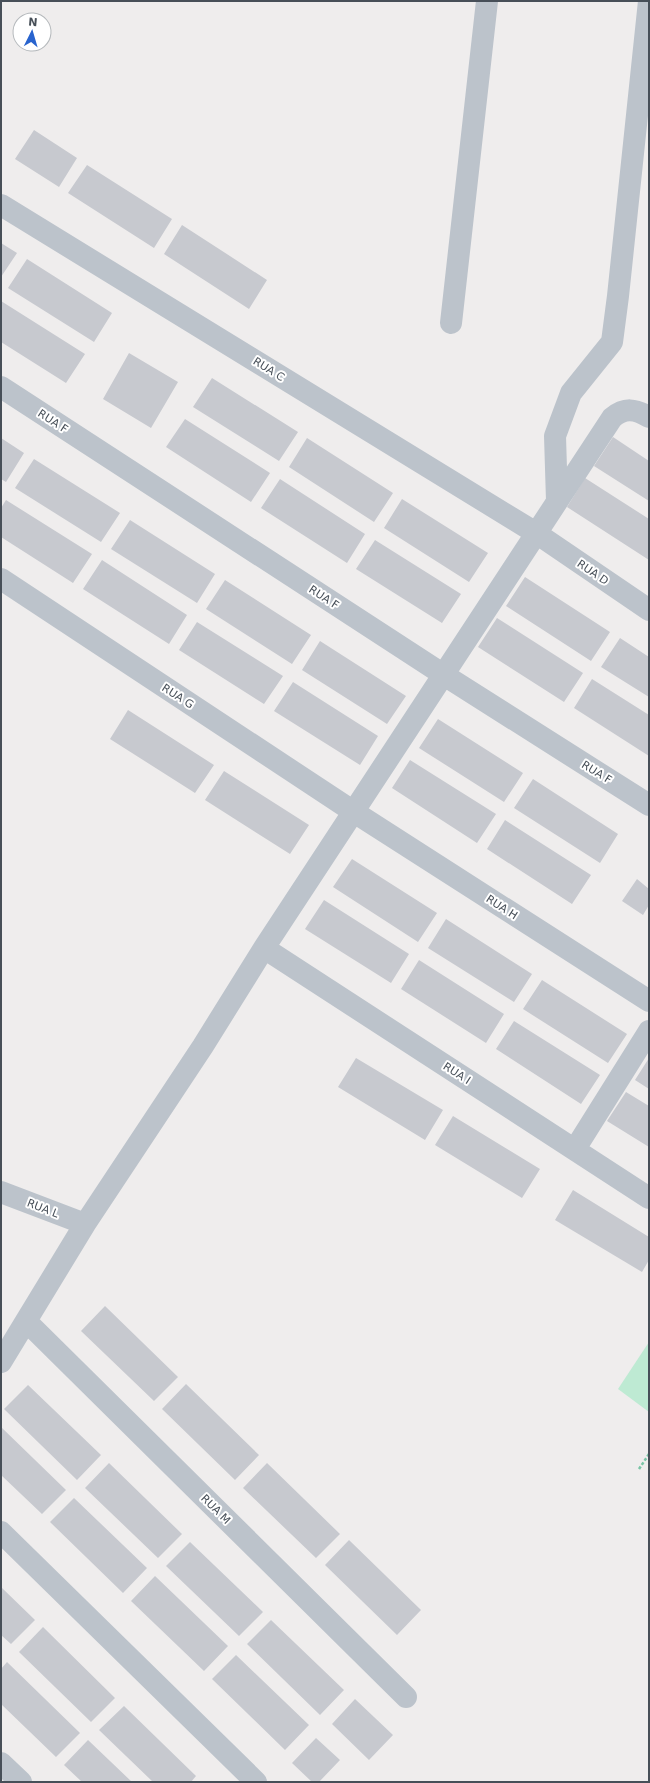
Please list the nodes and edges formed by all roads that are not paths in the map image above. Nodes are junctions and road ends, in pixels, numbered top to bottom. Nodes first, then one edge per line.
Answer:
1 (487, 1) edge
2 (649, 1) edge
3 (1, 205) edge
4 (451, 323) dead end
5 (1, 387) edge
6 (649, 417) edge
7 (557, 501) junction
8 (536, 533) junction
9 (1, 579) edge
10 (649, 610) edge
11 (444, 675) junction
12 (649, 805) edge
13 (354, 812) junction
14 (264, 948) junction
15 (649, 1001) edge
16 (649, 1030) edge
17 (575, 1149) junction
18 (1, 1192) edge
19 (649, 1198) edge
20 (85, 1224) junction
21 (27, 1322) junction
22 (1, 1362) edge
23 (1, 1532) edge
24 (406, 1697) dead end
25 (1, 1763) edge
26 (21, 1782) edge
27 (256, 1782) edge

1 - 4 street
2 - 7 street
3 - 8 street, RUA C
5 - 11 street, RUA F
6 - 7 street
7 - 8 street
8 - 10 street, RUA D
8 - 11 street
9 - 13 street, RUA G
11 - 12 street, RUA F
11 - 13 street
13 - 14 street
13 - 15 street, RUA H
14 - 17 street, RUA I
14 - 20 street
16 - 17 street
17 - 19 street, RUA I
18 - 20 street, RUA L
20 - 21 street
21 - 22 street
21 - 24 street, RUA M
23 - 27 street
25 - 26 street

